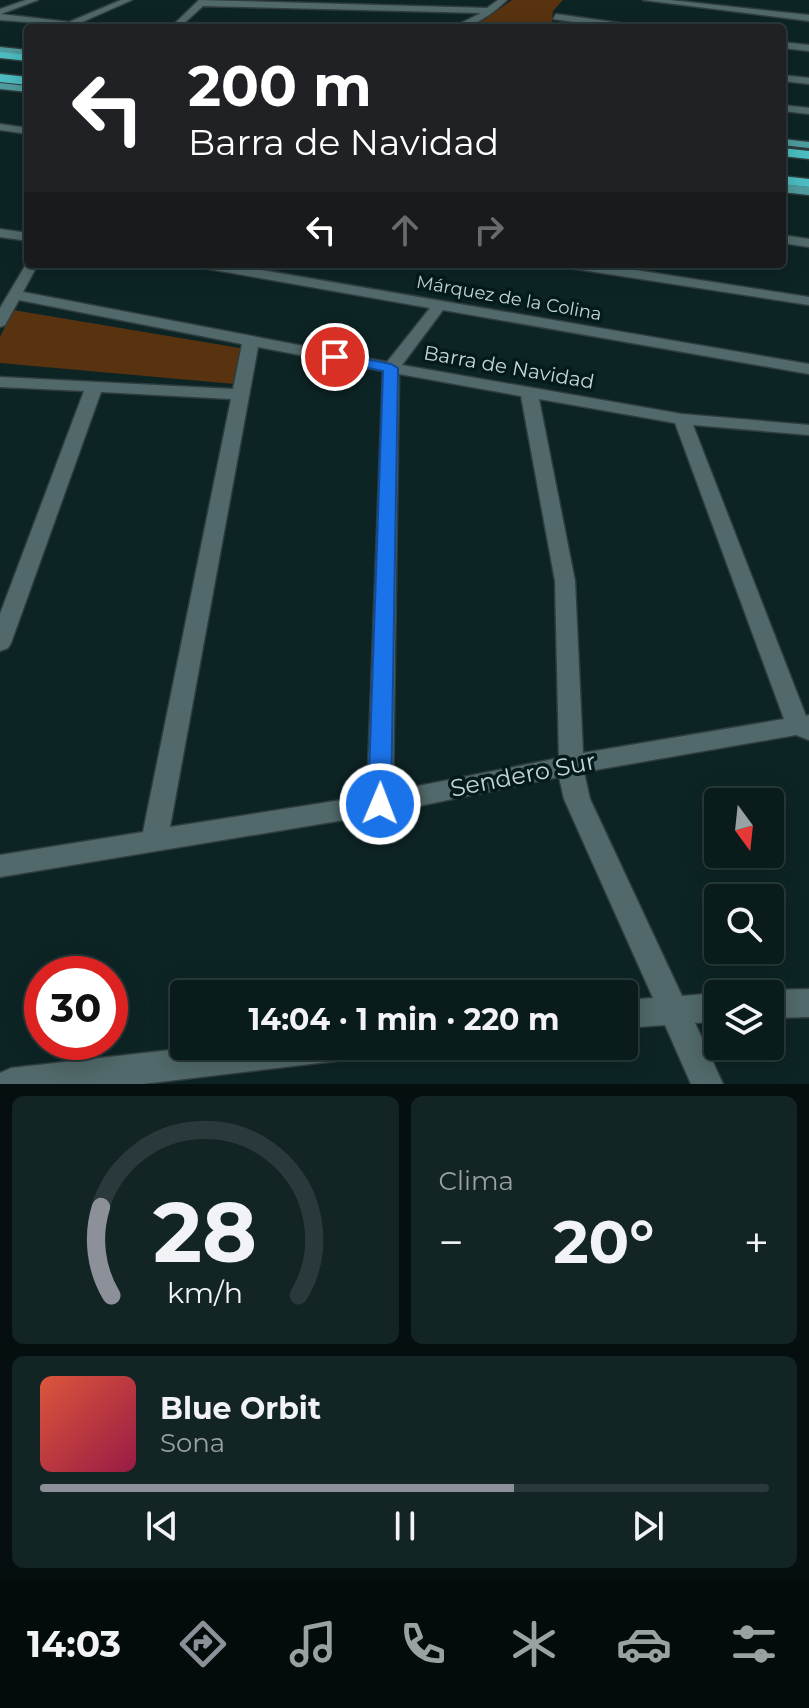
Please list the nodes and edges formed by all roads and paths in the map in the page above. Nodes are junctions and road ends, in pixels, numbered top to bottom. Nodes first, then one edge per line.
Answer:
1 (34, 0) edge
2 (128, 0) edge
3 (503, 0) edge
4 (647, 0) edge
5 (203, 1) edge
6 (490, 11) junction
7 (0, 14) edge
8 (809, 18) edge
9 (63, 24) edge
10 (71, 24) edge
11 (178, 24) edge
12 (463, 24) edge
13 (555, 24) edge
14 (615, 24) edge
15 (786, 45) edge
16 (809, 48) edge
17 (0, 52) edge
18 (24, 55) edge
19 (0, 78) edge
20 (786, 78) edge
21 (24, 81) edge
22 (809, 81) edge
23 (0, 86) edge
24 (24, 89) edge
25 (786, 108) edge
26 (809, 111) edge
27 (0, 127) edge
28 (24, 130) edge
29 (786, 142) edge
30 (809, 145) edge
31 (786, 152) edge
32 (809, 155) edge
33 (786, 180) edge
34 (809, 183) edge
35 (786, 188) edge
36 (809, 191) edge
37 (0, 233) edge
38 (24, 236) edge
39 (786, 240) edge
40 (809, 243) edge
41 (29, 268) edge
42 (225, 268) edge
43 (595, 268) edge
44 (809, 301) edge
45 (8, 304) edge
46 (438, 307) junction
47 (0, 322) edge
48 (251, 340) junction
49 (391, 368) junction
50 (809, 369) edge
51 (0, 382) edge
52 (94, 387) junction
53 (529, 393) junction
54 (239, 394) junction
55 (682, 419) junction
56 (809, 430) edge
57 (0, 643) edge
58 (805, 727) edge
59 (571, 765) junction
60 (380, 804) junction
61 (154, 841) junction
62 (0, 866) edge
63 (809, 1003) edge
64 (784, 1004) edge
65 (704, 1007) edge
66 (675, 1008) junction
67 (638, 1012) edge
68 (233, 1060) edge
69 (87, 1080) edge
70 (11, 1084) edge
71 (707, 1084) edge

1 - 7 street
2 - 10 street
3 - 6 street
4 - 8 street
5 - 6 street
5 - 11 street
6 - 12 street
7 - 9 street
13 - 14 street
15 - 16 street
17 - 18 highway
19 - 21 highway
20 - 22 street
23 - 24 main road
25 - 26 street
27 - 28 street
29 - 30 main road
31 - 32 highway
33 - 34 highway
35 - 36 main road
37 - 38 street
39 - 40 street
41 - 45 street
42 - 46 street, Márquez de la Colina
43 - 44 street
45 - 47 street
45 - 48 street, Barra de Navidad
46 - 49 street
46 - 50 street, Márquez de la Colina
48 - 49 street, Barra de Navidad
48 - 54 street
49 - 53 street, Barra de Navidad
49 - 60 street
51 - 52 street
52 - 54 street
52 - 57 street
53 - 55 street, Barra de Navidad
53 - 59 street
54 - 61 street
55 - 56 street, Barra de Navidad
55 - 58 street
58 - 59 street, Sendero Sur
59 - 60 street, Sendero Sur
59 - 66 street
60 - 61 street, Sendero Sur
61 - 62 street, Sendero Sur
63 - 64 street
65 - 66 street
66 - 67 street
66 - 71 street
68 - 69 street
69 - 70 street

